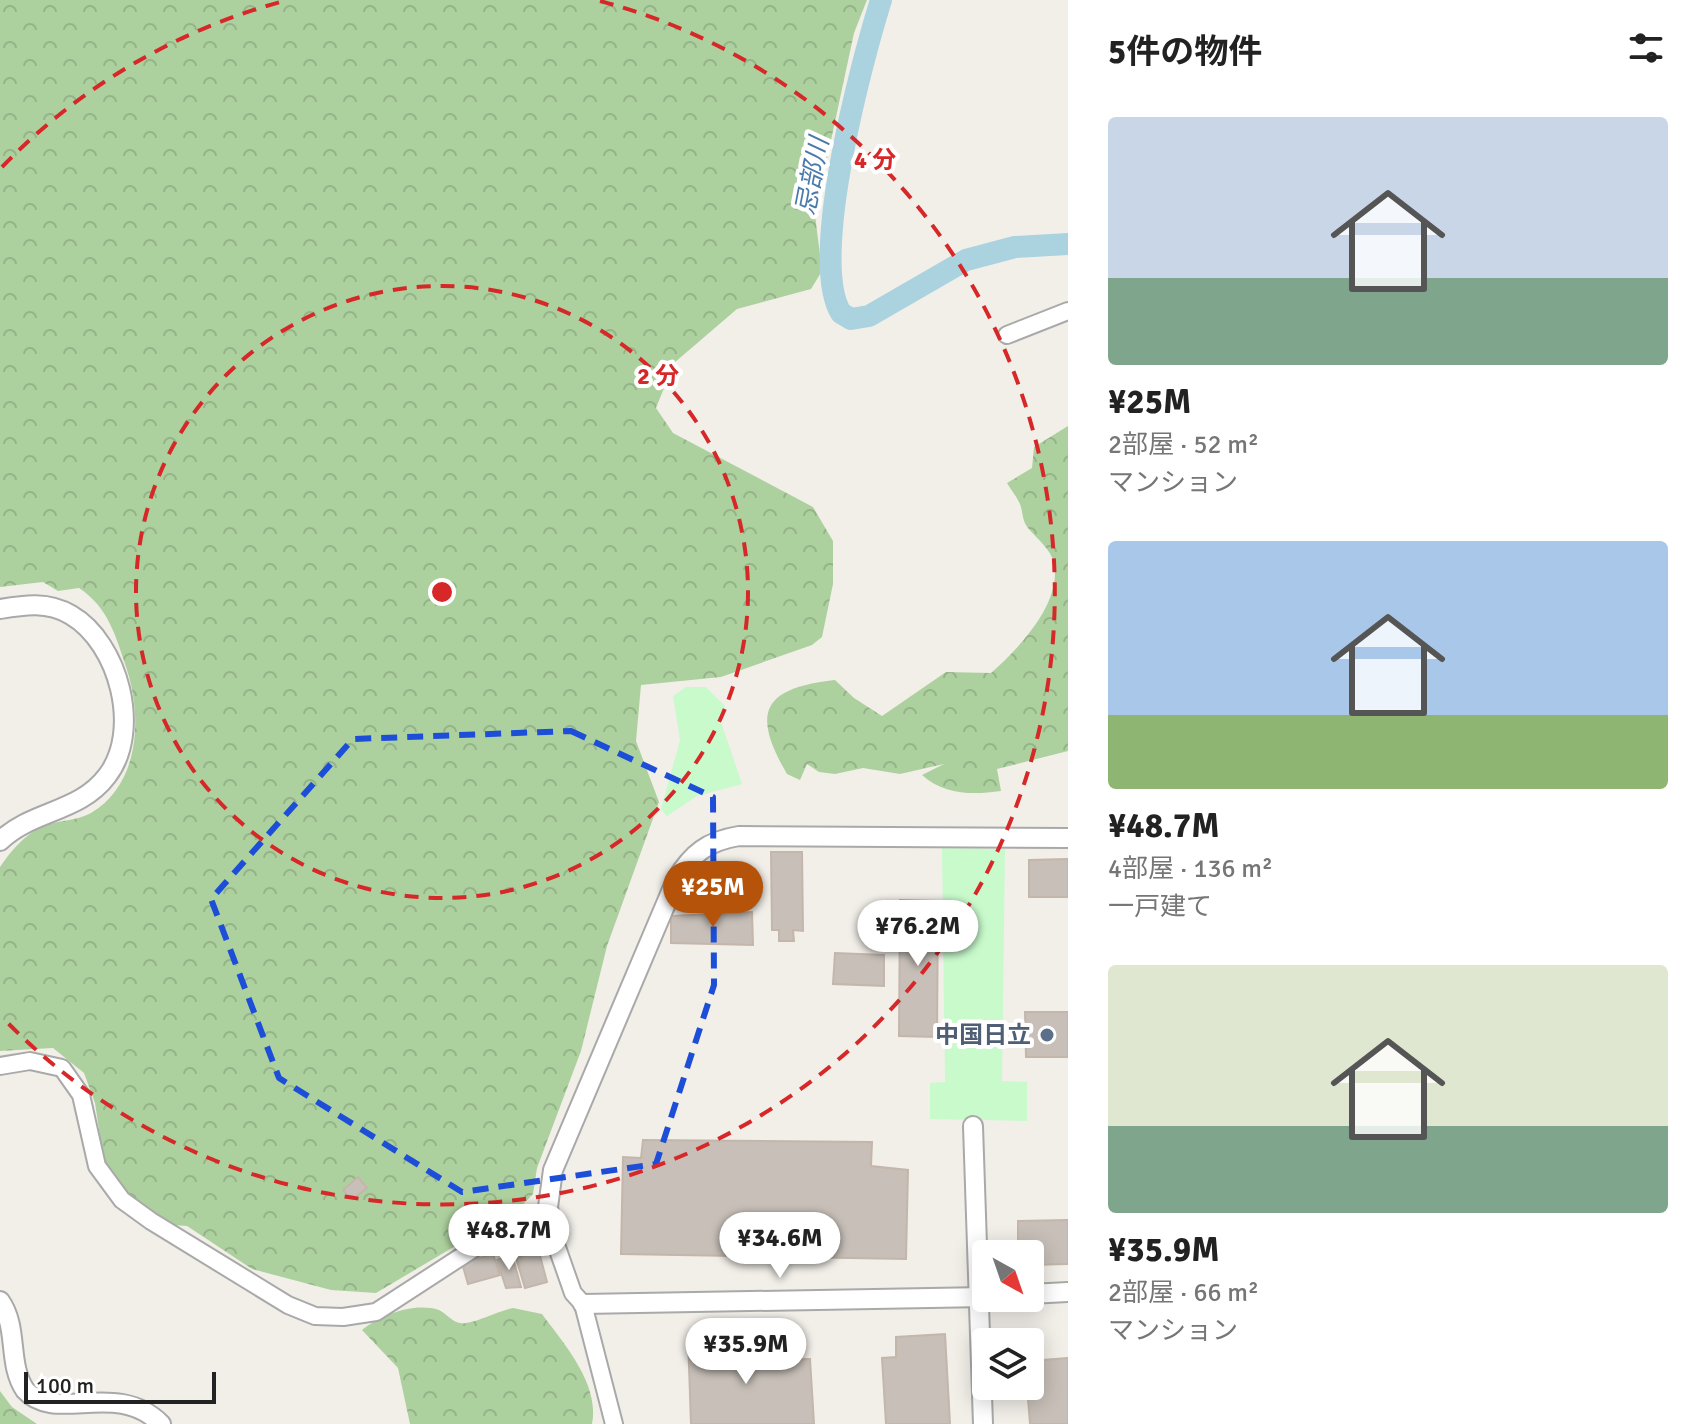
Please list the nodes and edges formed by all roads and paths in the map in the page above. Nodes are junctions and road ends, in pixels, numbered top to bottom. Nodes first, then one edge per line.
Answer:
1 (1068, 311) edge
2 (1007, 335) dead end
3 (0, 609) edge
4 (1068, 838) edge
5 (0, 841) edge
6 (0, 1066) edge
7 (973, 1126) dead end
8 (552, 1233) junction
9 (979, 1240) edge
10 (1068, 1292) edge
11 (1044, 1293) edge
12 (972, 1297) edge
13 (0, 1301) edge
14 (583, 1304) junction
15 (982, 1312) edge
16 (161, 1424) edge
17 (614, 1424) edge
18 (983, 1424) edge

1 - 2 street
3 - 5 street
4 - 8 street
6 - 8 street
7 - 9 street
8 - 14 street
10 - 11 street
12 - 14 street
13 - 16 street
14 - 17 street
15 - 18 street

